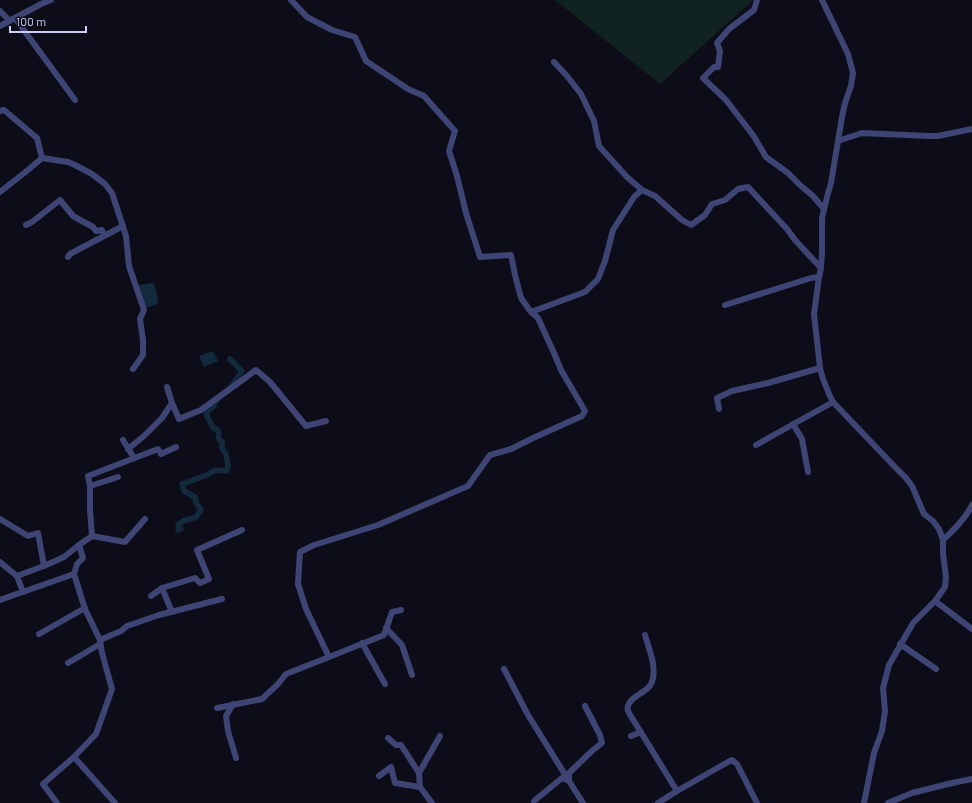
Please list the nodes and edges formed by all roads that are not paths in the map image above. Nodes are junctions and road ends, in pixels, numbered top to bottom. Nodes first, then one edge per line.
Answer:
1 (51, 0) edge
2 (291, 0) edge
3 (757, 0) edge
4 (822, 0) edge
5 (0, 11) edge
6 (12, 19) junction
7 (0, 26) edge
8 (554, 62) dead end
9 (75, 100) dead end
10 (0, 111) edge
11 (972, 129) edge
12 (838, 141) junction
13 (42, 158) junction
14 (642, 190) junction
15 (0, 192) edge
16 (824, 209) junction
17 (26, 225) dead end
18 (122, 226) junction
19 (104, 236) junction
20 (68, 257) dead end
21 (821, 268) junction
22 (819, 277) junction
23 (725, 306) dead end
24 (531, 312) junction
25 (820, 368) junction
26 (134, 369) dead end
27 (167, 387) dead end
28 (834, 402) junction
29 (172, 403) junction
30 (719, 409) dead end
31 (326, 421) dead end
32 (794, 424) junction
33 (123, 440) dead end
34 (756, 445) dead end
35 (176, 448) dead end
36 (128, 449) junction
37 (134, 458) junction
38 (808, 472) dead end
39 (118, 477) dead end
40 (90, 486) junction
41 (972, 505) edge
42 (0, 519) edge
43 (145, 519) dead end
44 (242, 530) dead end
45 (92, 536) junction
46 (943, 540) junction
47 (79, 545) junction
48 (0, 562) edge
49 (44, 566) junction
50 (74, 574) junction
51 (17, 576) junction
52 (162, 588) junction
53 (23, 592) junction
54 (151, 596) dead end
55 (222, 599) dead end
56 (0, 600) edge
57 (935, 601) junction
58 (85, 608) junction
59 (401, 610) dead end
60 (172, 612) junction
61 (386, 628) junction
62 (972, 629) edge
63 (39, 634) dead end
64 (645, 635) dead end
65 (100, 642) junction
66 (362, 643) junction
67 (900, 644) junction
68 (329, 657) junction
69 (68, 663) dead end
70 (504, 669) dead end
71 (936, 669) dead end
72 (412, 675) dead end
73 (385, 684) dead end
74 (232, 704) junction
75 (586, 706) dead end
76 (217, 708) dead end
77 (641, 732) junction
78 (440, 736) dead end
79 (632, 736) dead end
80 (388, 738) dead end
81 (74, 757) junction
82 (236, 758) dead end
83 (418, 773) junction
84 (379, 776) dead end
85 (972, 779) edge
86 (569, 781) junction
87 (420, 787) junction
88 (677, 791) junction
89 (534, 801) dead end
90 (57, 803) edge
91 (115, 803) edge
92 (432, 803) edge
93 (583, 803) edge
94 (658, 803) edge
95 (757, 803) edge
96 (864, 803) edge
97 (888, 803) edge

1 - 6 street
2 - 24 street
3 - 16 street
4 - 12 street
5 - 6 street
6 - 7 street
6 - 9 street
8 - 14 street
10 - 13 street
11 - 12 street
12 - 16 street
13 - 15 street
13 - 18 street
14 - 21 street
14 - 24 street
16 - 21 street
17 - 19 street
18 - 19 street
18 - 26 street
19 - 20 street
21 - 22 street
22 - 23 street
22 - 25 street
24 - 68 street
25 - 28 street
25 - 30 street
27 - 29 street
28 - 32 street
28 - 46 street
29 - 31 street
29 - 36 street
32 - 34 street
32 - 38 street
33 - 36 street
35 - 37 street
36 - 37 street
37 - 40 street
39 - 40 street
40 - 45 street
41 - 46 street
42 - 49 street
43 - 45 street
44 - 52 street
45 - 47 street
46 - 57 street
47 - 49 street
47 - 50 street
48 - 51 street
49 - 51 street
50 - 53 street
50 - 58 street
51 - 53 street
52 - 54 street
52 - 60 street
53 - 56 street
55 - 60 street
57 - 62 street
57 - 67 street
58 - 63 street
58 - 65 street
59 - 61 street
60 - 65 street
61 - 66 street
61 - 72 street
64 - 77 street
65 - 69 street
65 - 81 street
66 - 68 street
66 - 73 street
67 - 71 street
67 - 96 street
68 - 74 street
70 - 86 street
74 - 76 street
74 - 82 street
75 - 86 street
77 - 79 street
77 - 88 street
78 - 83 street
80 - 83 street
81 - 90 street
81 - 91 street
83 - 87 street
84 - 87 street
85 - 97 street
86 - 89 street
86 - 93 street
87 - 92 street
88 - 94 street
88 - 95 street

